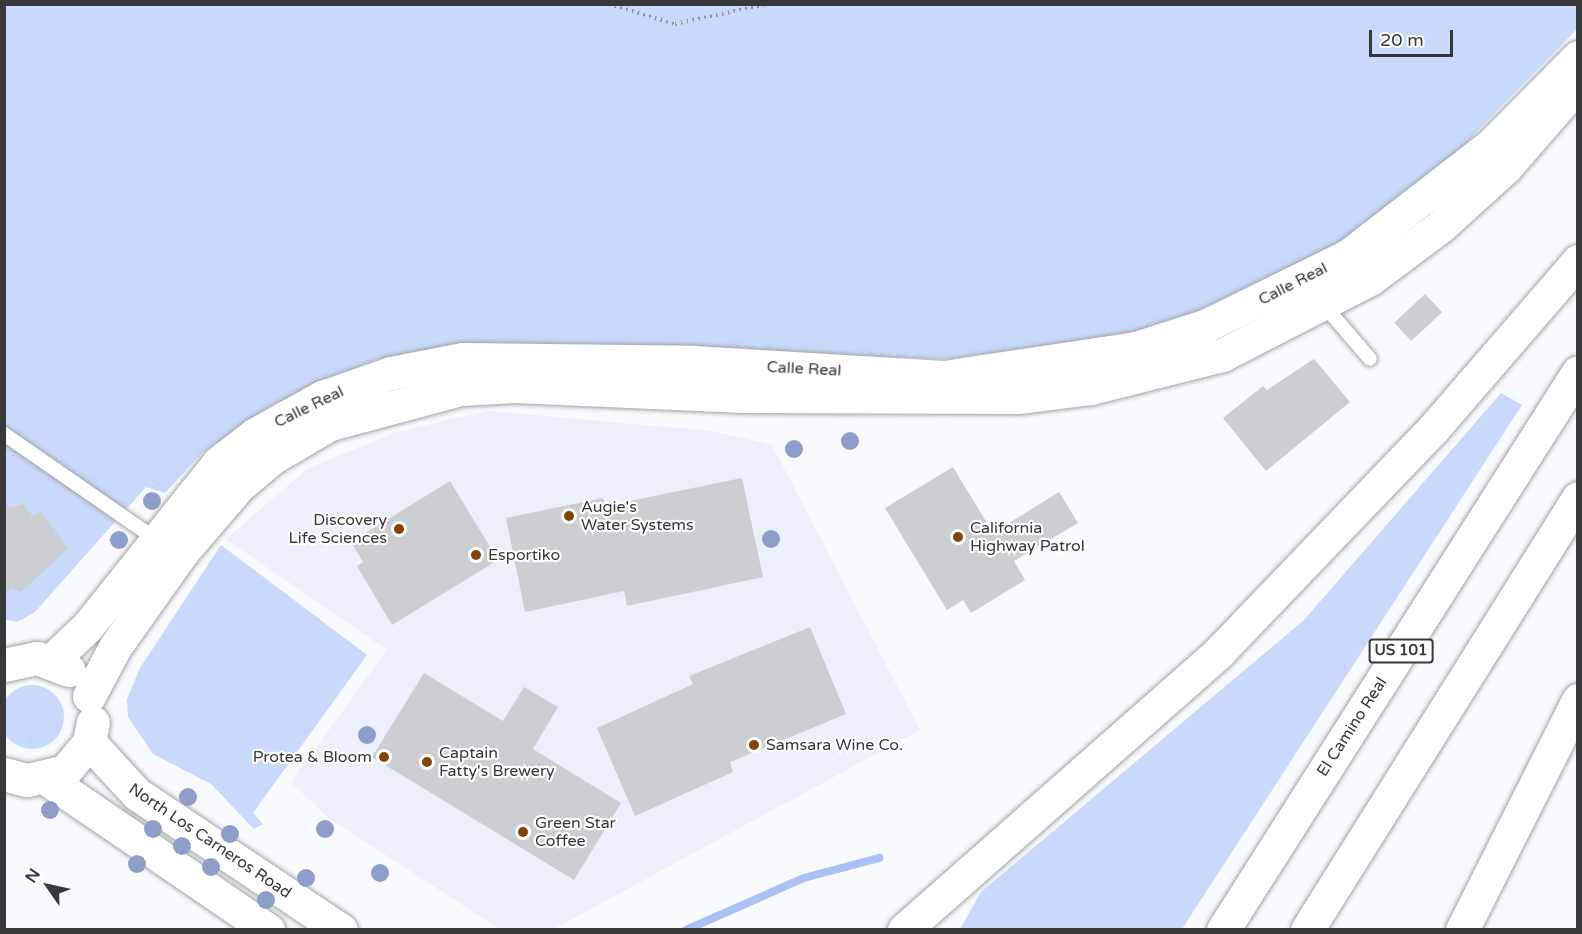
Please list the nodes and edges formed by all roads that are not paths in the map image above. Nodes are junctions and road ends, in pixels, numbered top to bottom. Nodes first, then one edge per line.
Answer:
1 (1578, 57) edge
2 (1578, 84) edge
3 (1578, 261) edge
4 (1323, 304) junction
5 (1371, 359) dead end
6 (1578, 372) edge
7 (4, 434) edge
8 (1578, 498) edge
9 (154, 537) junction
10 (8, 660) edge
11 (51, 661) junction
12 (89, 696) junction
13 (1578, 700) edge
14 (89, 742) junction
15 (4, 774) edge
16 (48, 778) junction
17 (268, 930) edge
18 (341, 930) edge
19 (904, 930) edge
20 (1222, 930) edge
21 (1307, 930) edge
22 (1462, 930) edge

1 - 9 main road, Calle Real
2 - 4 main road, Calle Real
3 - 19 main road
4 - 5 lane
4 - 12 main road, Calle Real
6 - 20 main road, El Camino Real / US 101
7 - 9 lane
8 - 21 main road
9 - 11 main road, Calle Real
10 - 11 main road
11 - 12 main road
12 - 14 main road
13 - 22 main road
14 - 16 main road
14 - 18 main road, North Los Carneros Road
15 - 16 main road
16 - 17 main road

